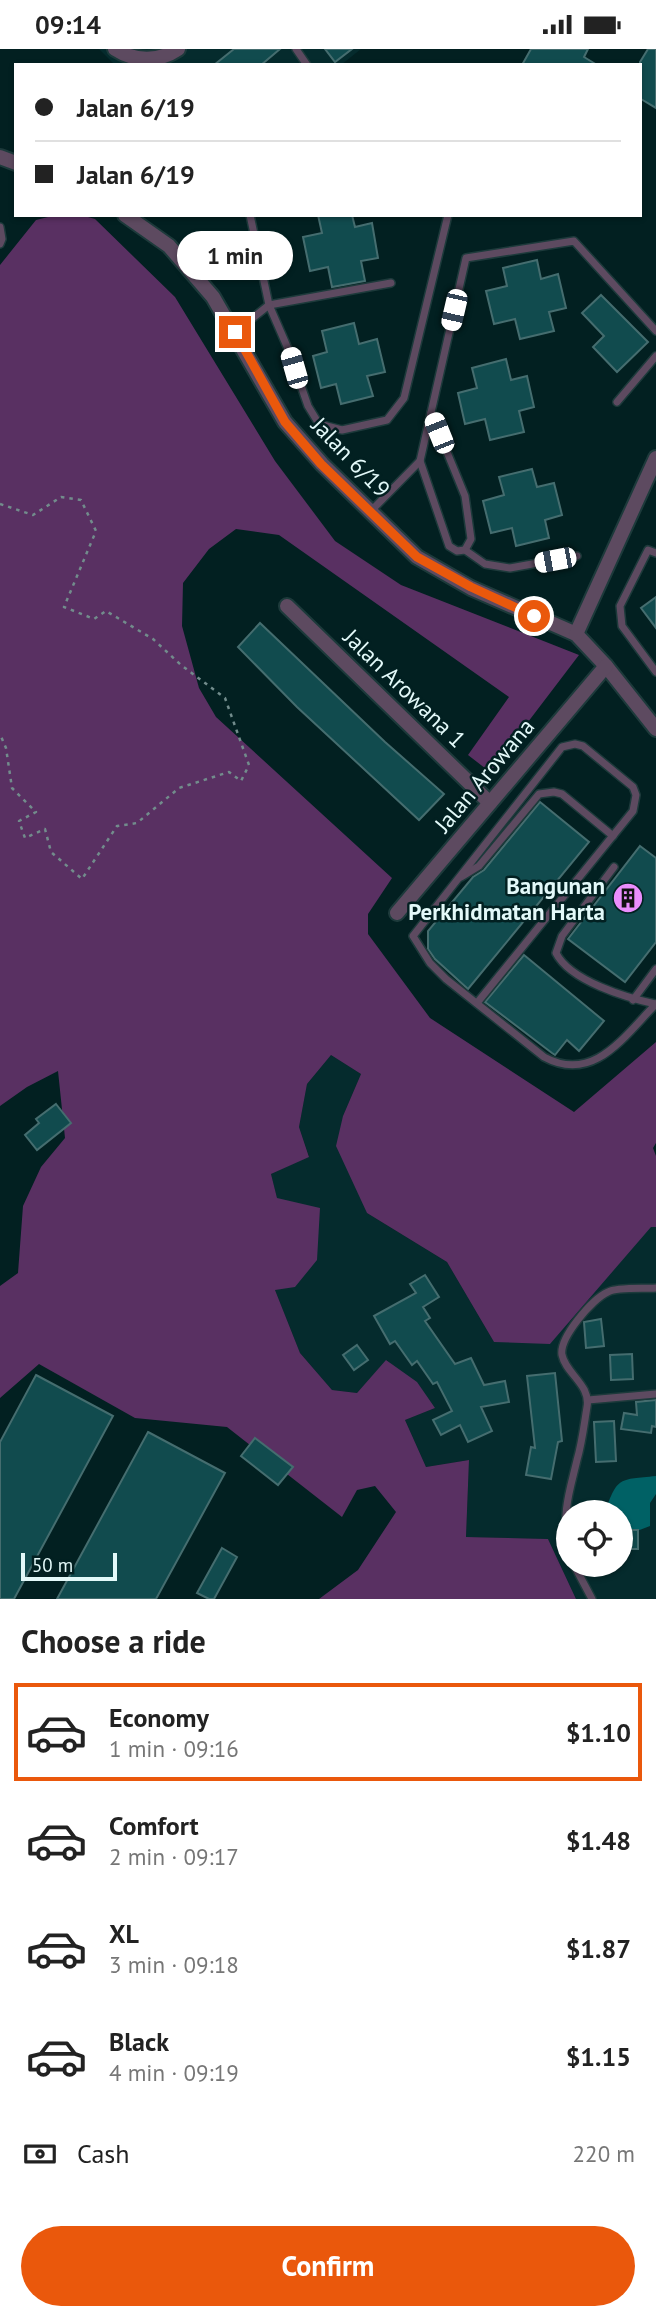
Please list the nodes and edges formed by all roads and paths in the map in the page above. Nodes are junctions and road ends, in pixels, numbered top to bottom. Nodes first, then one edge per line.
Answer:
1 (116, 49) edge
2 (178, 49) edge
3 (128, 217) edge
4 (250, 217) edge
5 (448, 217) edge
6 (0, 227) edge
7 (0, 244) edge
8 (391, 283) dead end
9 (269, 305) junction
10 (656, 331) edge
11 (235, 332) junction
12 (656, 356) edge
13 (617, 402) dead end
14 (431, 412) junction
15 (656, 458) edge
16 (419, 461) junction
17 (0, 504) edge
18 (372, 511) junction
19 (464, 550) junction
20 (656, 553) edge
21 (578, 556) dead end
22 (287, 606) dead end
23 (576, 634) junction
24 (606, 666) junction
25 (656, 672) edge
26 (656, 729) edge
27 (0, 734) edge
28 (6, 748) junction
29 (0, 750) edge
30 (491, 803) junction
31 (613, 836) junction
32 (614, 867) dead end
33 (458, 880) junction
34 (397, 913) dead end
35 (656, 969) edge
36 (633, 1000) junction
37 (477, 1003) junction
38 (656, 1004) edge
39 (656, 1288) edge
40 (656, 1394) edge
41 (588, 1400) junction
42 (566, 1500) edge
43 (580, 1577) edge
44 (592, 1599) edge

1 - 2 street
3 - 11 street, Jalan 6/19
4 - 9 lane
5 - 9 lane
6 - 7 lane
8 - 9 lane
9 - 11 lane
10 - 14 lane
11 - 18 street, Jalan 6/19
12 - 13 lane
14 - 16 lane
14 - 19 lane
15 - 23 street
16 - 18 lane
16 - 19 lane
17 - 28 path
18 - 23 street, Jalan 6/19
19 - 21 lane
20 - 25 lane
22 - 30 street, Jalan Arowana 1
23 - 24 street
24 - 26 street
24 - 30 street, Jalan Arowana
27 - 28 path
28 - 29 path
30 - 34 street, Jalan Arowana
31 - 33 lane
31 - 33 lane
31 - 37 lane
32 - 36 lane
33 - 37 lane
35 - 36 lane
36 - 38 lane
37 - 38 lane
39 - 41 lane
40 - 41 lane
41 - 42 lane
43 - 44 lane

